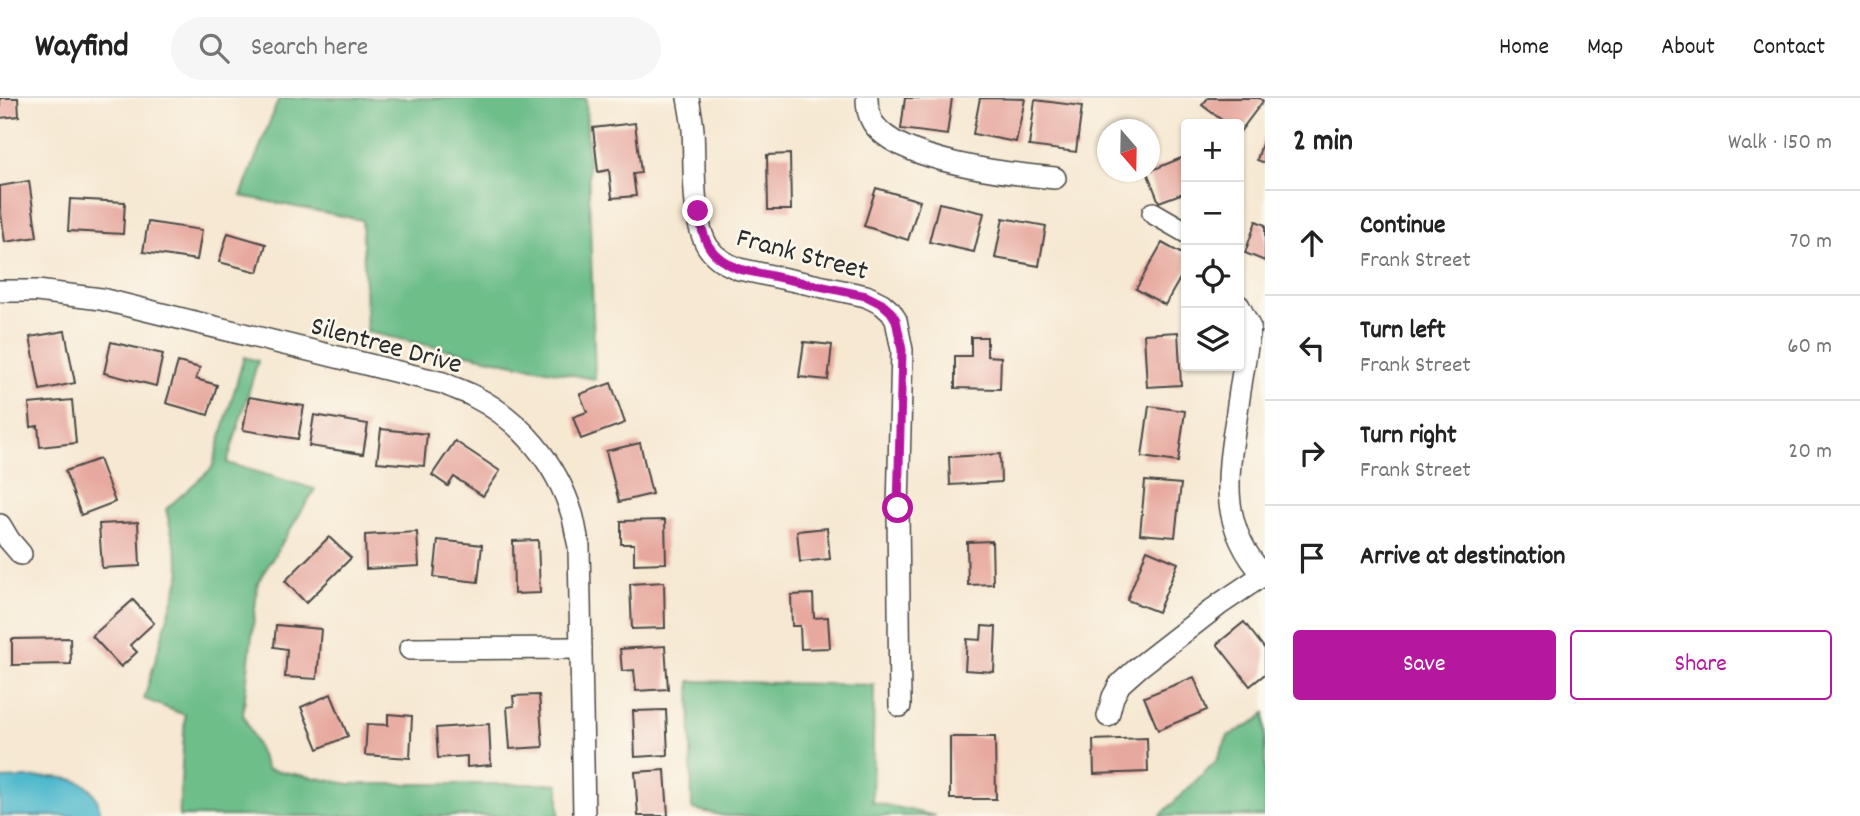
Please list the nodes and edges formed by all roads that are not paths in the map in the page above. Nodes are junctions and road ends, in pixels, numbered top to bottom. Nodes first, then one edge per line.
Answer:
1 (688, 98) edge
2 (867, 98) edge
3 (1055, 178) dead end
4 (1153, 213) dead end
5 (1181, 229) edge
6 (0, 291) edge
7 (1241, 308) edge
8 (1257, 328) edge
9 (0, 525) edge
10 (21, 554) dead end
11 (1264, 576) edge
12 (581, 648) junction
13 (410, 649) dead end
14 (900, 706) dead end
15 (1108, 716) dead end
16 (584, 816) edge

1 - 14 street, Frank Street
2 - 3 street
4 - 5 street
6 - 12 street, Silentree Drive
7 - 8 street
8 - 11 street
9 - 10 street
11 - 15 street
12 - 13 street
12 - 16 street, Silentree Drive

